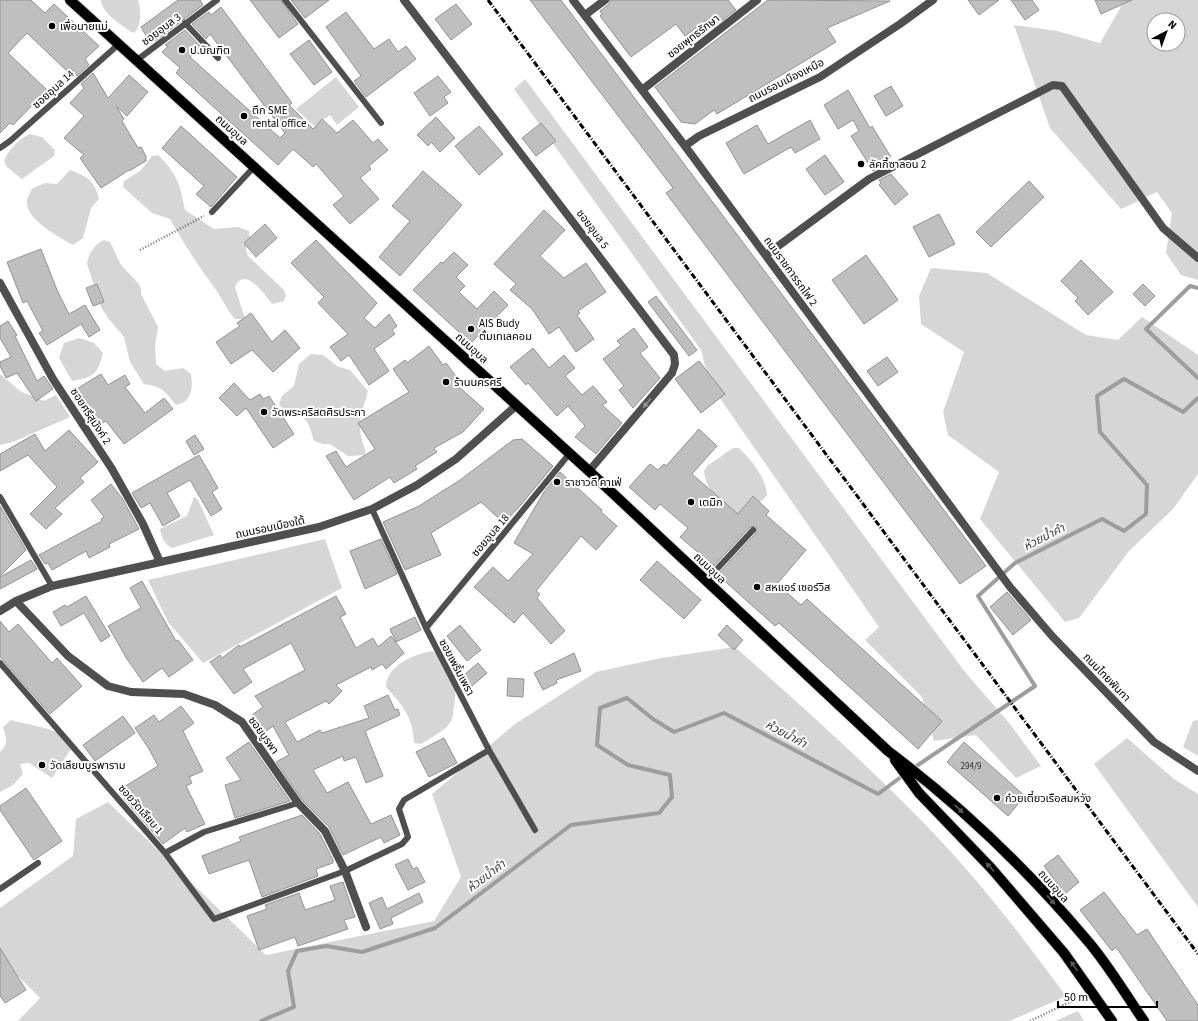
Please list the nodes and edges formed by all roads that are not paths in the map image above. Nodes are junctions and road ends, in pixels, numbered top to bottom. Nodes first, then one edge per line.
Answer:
1 (70, 0) edge
2 (217, 0) edge
3 (285, 0) edge
4 (404, 0) edge
5 (573, 0) edge
6 (604, 0) edge
7 (757, 0) edge
8 (933, 0) edge
9 (585, 15) junction
10 (185, 23) junction
11 (119, 44) junction
12 (218, 58) dead end
13 (137, 60) junction
14 (642, 90) junction
15 (381, 123) dead end
16 (685, 146) junction
17 (0, 148) edge
18 (254, 167) junction
19 (212, 212) road end
20 (766, 255) junction
21 (1198, 258) edge
22 (0, 283) edge
23 (517, 405) junction
24 (570, 454) junction
25 (589, 471) junction
26 (0, 497) edge
27 (372, 509) junction
28 (753, 530) dead end
29 (160, 562) junction
30 (706, 580) junction
31 (52, 586) junction
32 (1010, 587) joint
33 (16, 601) junction
34 (0, 611) edge
35 (426, 628) junction
36 (0, 663) edge
37 (489, 750) junction
38 (888, 751) junction
39 (1198, 771) edge
40 (298, 803) junction
41 (535, 830) dead end
42 (165, 853) junction
43 (38, 863) dead end
44 (345, 871) junction
45 (0, 888) edge
46 (366, 927) dead end
47 (1112, 1021) edge
48 (1144, 1021) edge

1 - 11 main road, ถนนอุบล
2 - 10 lane, ซอยอุบล 3
3 - 15 lane
4 -> 25 street, ซอยอุบล 5
5 - 9 street, ถนนราชการรถไฟ 2
6 - 9 street
7 - 14 street, ซอยพุทธรักษา
8 - 16 street, ถนนรอบเมืองเหนือ
9 - 14 street, ถนนราชการรถไฟ 2
10 - 12 lane
10 - 13 lane, ซอยอุบล 3
11 - 13 main road, ถนนอุบล
11 - 17 lane, ซอยอุบล 14
13 - 18 main road, ถนนอุบล
14 - 16 street, ถนนราชการรถไฟ 2
16 - 20 street, ถนนราชการรถไฟ 2
18 - 19 lane
18 - 23 main road, ถนนอุบล
20 - 21 street
20 - 32 street, ถนนราชการรถไฟ 2
22 - 29 street, ซอยศรีสุมังค์ 2
23 - 24 main road, ถนนอุบล
23 - 27 street, ถนนรอบเมืองใต้
24 - 25 main road, ถนนอุบล
24 - 35 lane, ซอยอุบล 18
25 - 30 main road, ถนนอุบล
26 - 31 lane
27 - 29 street, ถนนรอบเมืองใต้
27 - 35 lane, ซอยเพริ้มเพรา
28 - 30 lane
29 - 31 street, ถนนรอบเมืองใต้
30 - 38 main road, ถนนอุบล
31 - 33 street, ถนนรอบเมืองใต้
32 - 39 street, ถนนไทยพันทา
33 - 34 street, ถนนรอบเมืองใต้
33 - 40 street, ซอยบูรพา
35 - 37 lane, ซอยเพริ้มเพรา
36 - 42 lane, ซอยวัดเลียบ 1
37 - 41 lane, ซอยเพริ้มเพรา
37 - 44 lane
47 -> 38 main road
38 -> 48 main road, ถนนอุบล
40 - 42 lane
40 - 44 street, ซอยบูรพา
42 - 44 lane, ซอยวัดเลียบ 1
43 - 45 lane
44 - 46 street, ซอยบูรพา

